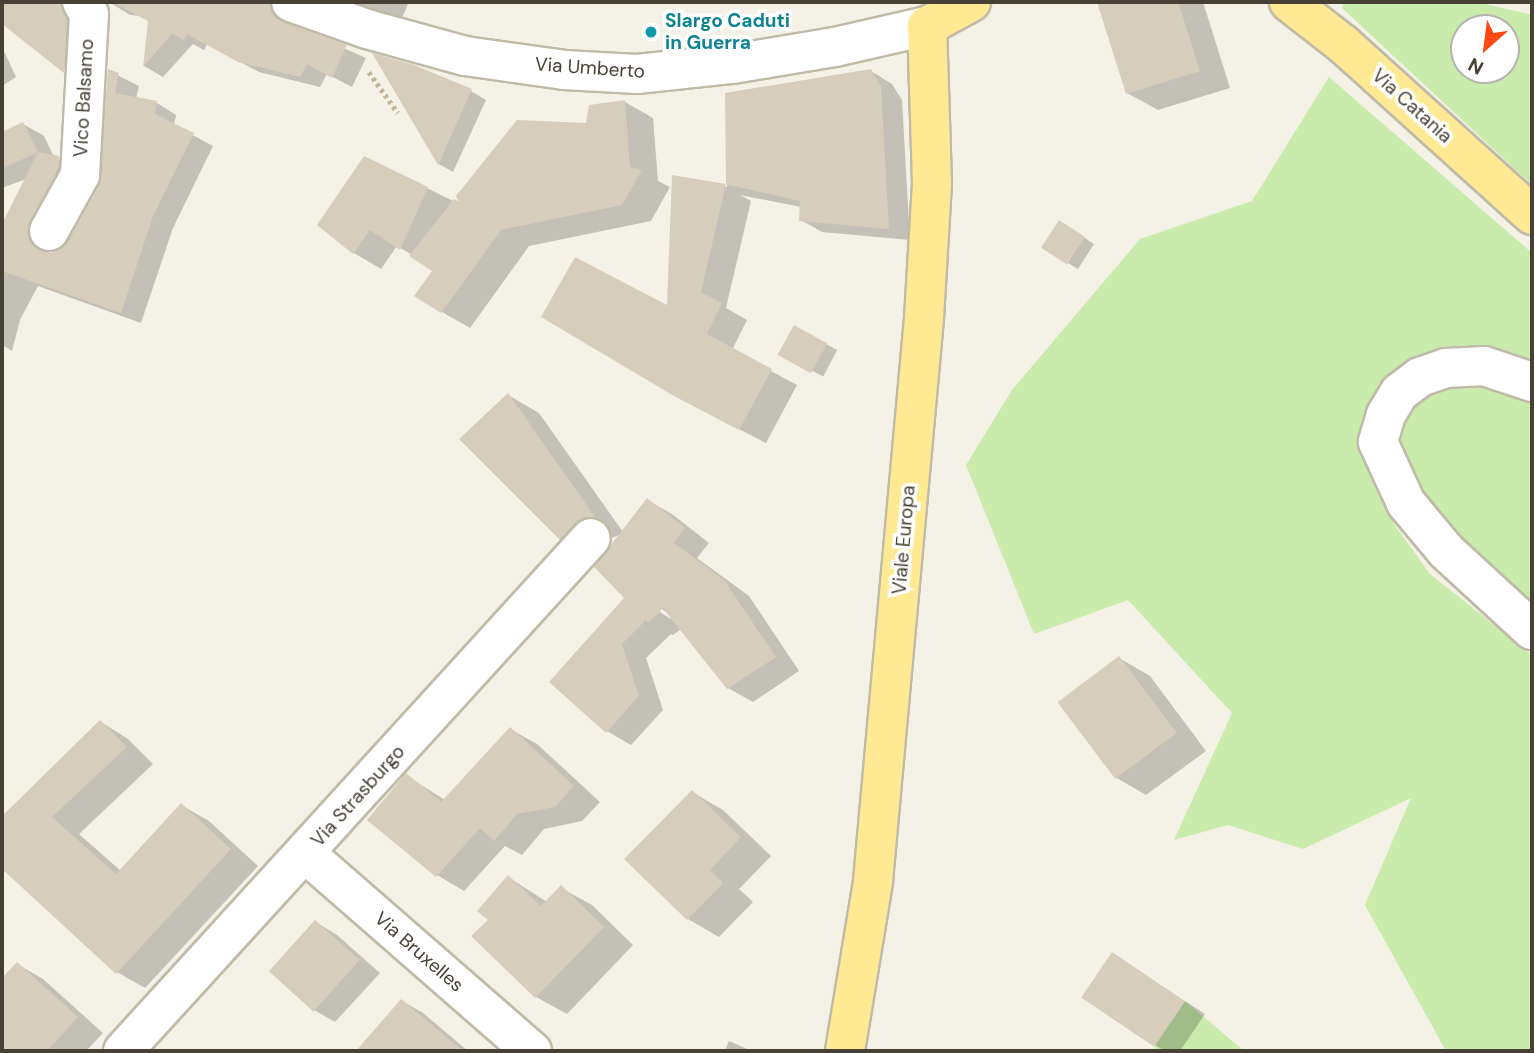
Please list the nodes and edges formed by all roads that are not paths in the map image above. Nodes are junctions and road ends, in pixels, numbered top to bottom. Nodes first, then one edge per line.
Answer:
1 (82, 2) edge
2 (291, 2) edge
3 (971, 2) edge
4 (1289, 2) edge
5 (927, 26) junction
6 (1532, 215) edge
7 (49, 232) dead end
8 (1532, 382) edge
9 (591, 538) dead end
10 (1532, 630) edge
11 (306, 854) junction
12 (123, 1051) edge
13 (532, 1051) edge
14 (845, 1051) edge

1 - 7 street, Vico Balsamo
2 - 5 street, Via Umberto
3 - 5 main road, Via Umberto
4 - 6 main road, Via Catania
5 - 14 main road, Viale Europa
8 - 10 street
9 - 11 street, Via Strasburgo
11 - 12 street, Via Strasburgo
11 - 13 street, Via Bruxelles

